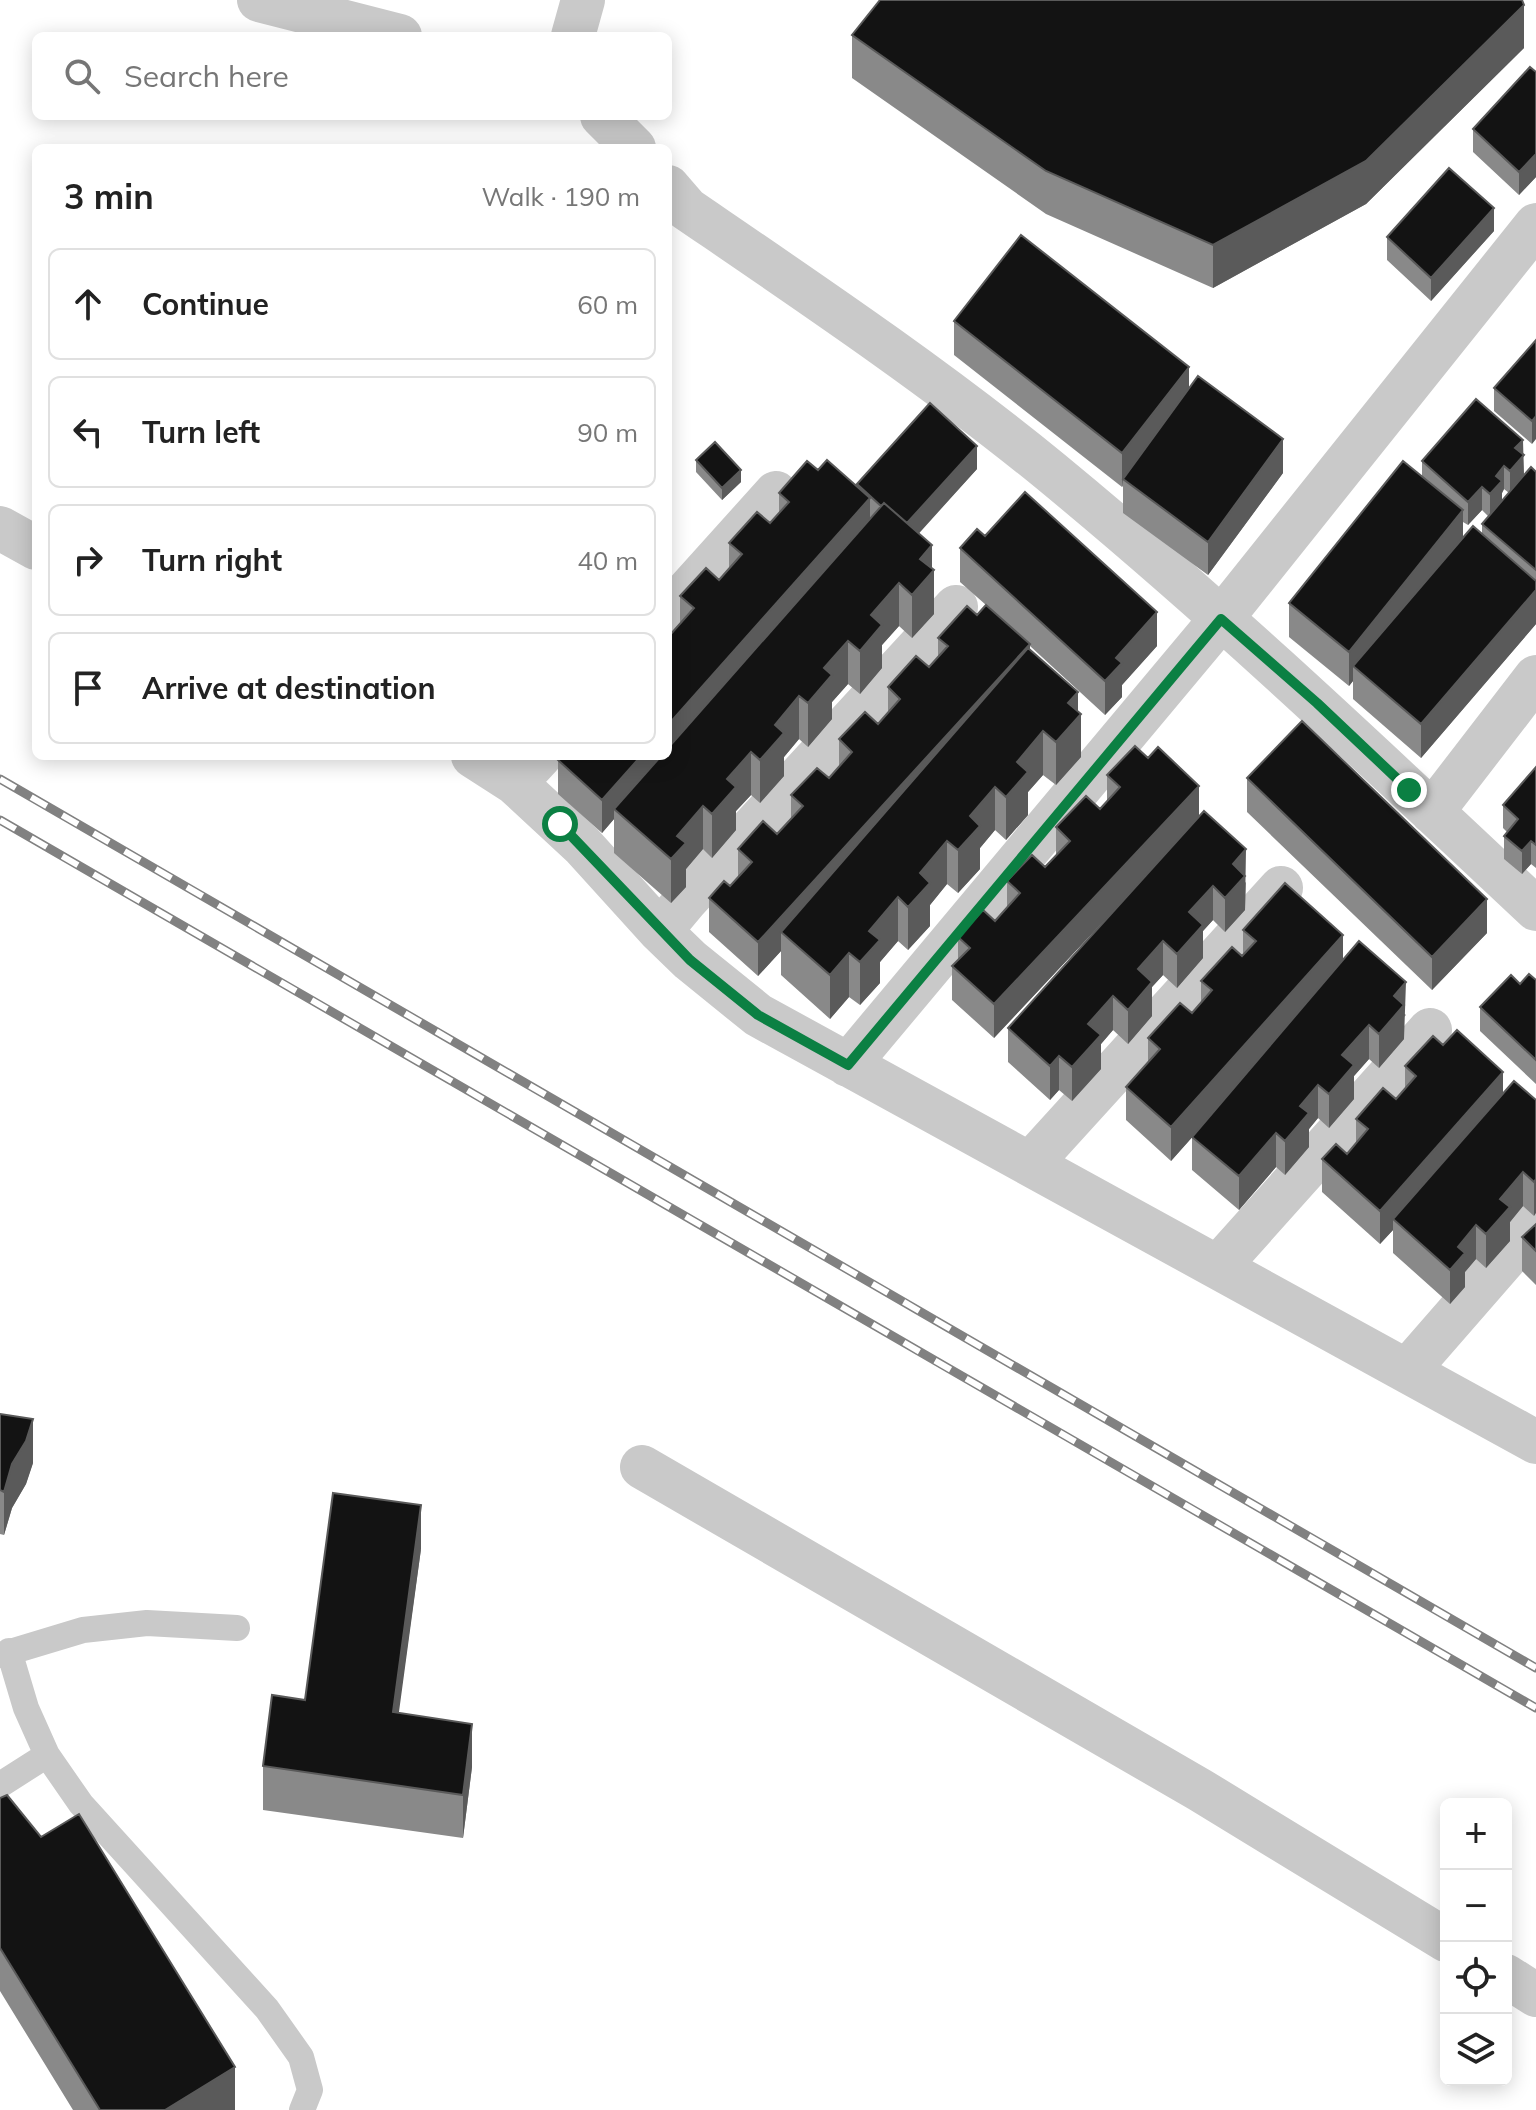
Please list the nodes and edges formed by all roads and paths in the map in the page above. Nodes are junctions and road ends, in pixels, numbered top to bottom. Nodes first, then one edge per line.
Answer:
1 (259, 0) edge
2 (583, 0) edge
3 (384, 32) edge
4 (574, 32) edge
5 (606, 120) edge
6 (630, 144) edge
7 (674, 211) edge
8 (1536, 225) edge
9 (776, 493) edge
10 (0, 528) edge
11 (32, 546) edge
12 (956, 607) dead end
13 (672, 609) edge
14 (1221, 619) junction
15 (1536, 677) edge
16 (490, 760) edge
17 (527, 769) edge
18 (1432, 812) junction
19 (1281, 888) edge
20 (1536, 909) edge
21 (660, 931) junction
22 (1430, 1030) dead end
23 (848, 1065) junction
24 (1031, 1163) junction
25 (1536, 1223) edge
26 (1218, 1267) junction
27 (1407, 1371) junction
28 (1536, 1442) edge
29 (642, 1467) dead end
30 (237, 1628) dead end
31 (5, 1653) edge
32 (47, 1755) junction
33 (0, 1785) edge
34 (1440, 1936) edge
35 (1512, 1980) edge
36 (1536, 1995) edge
37 (302, 2110) edge

1 - 3 street
2 - 4 street
5 - 6 street
7 - 14 street
8 - 14 street
9 - 13 street
10 - 11 street
12 - 21 street
14 - 18 street
14 - 23 street
15 - 18 street
16 - 17 street
17 - 21 street
18 - 20 street
19 - 24 street
21 - 23 street
22 - 26 street
23 - 24 street
24 - 26 street
25 - 27 street
26 - 27 street
27 - 28 street
29 - 34 street
30 - 31 lane
31 - 32 lane
32 - 33 lane
32 - 37 lane
35 - 36 street

